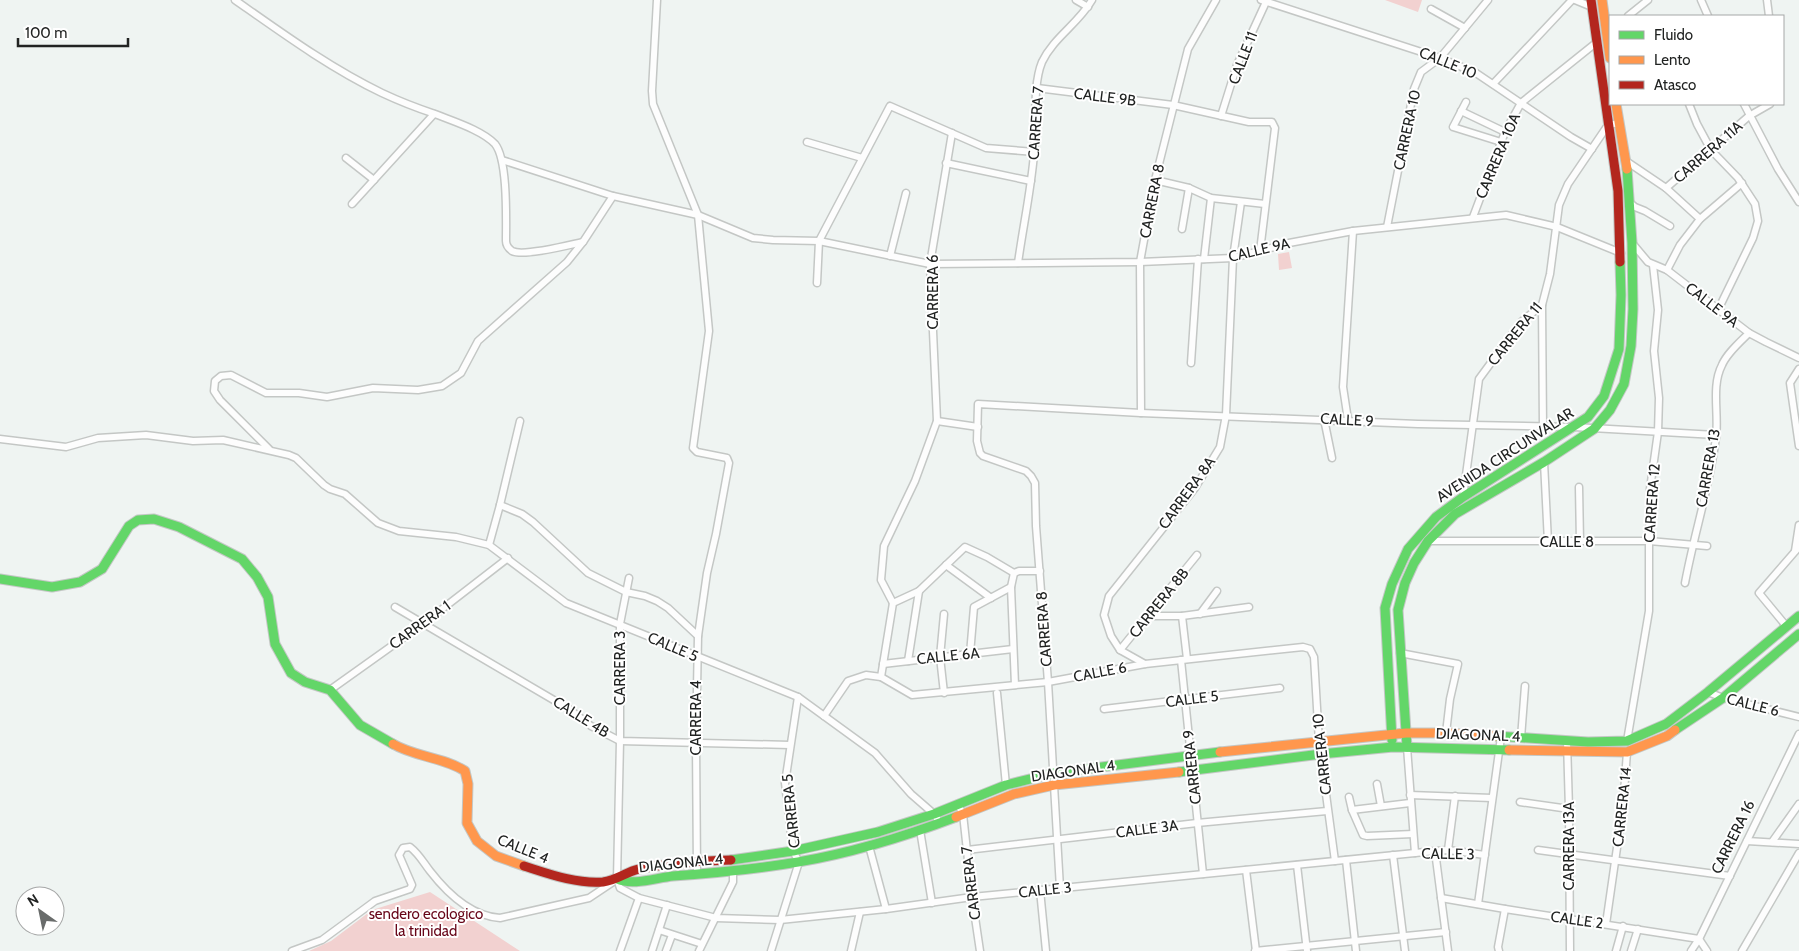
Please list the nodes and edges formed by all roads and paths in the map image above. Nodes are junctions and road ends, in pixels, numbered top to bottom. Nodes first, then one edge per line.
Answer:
1 (236, 0) edge
2 (657, 0) edge
3 (1076, 0) edge
4 (1092, 0) edge
5 (1216, 0) edge
6 (1488, 0) edge
7 (1573, 0) edge
8 (1602, 0) edge
9 (1648, 0) edge
10 (1701, 0) edge
11 (1767, 0) edge
12 (1263, 1) edge
13 (1592, 3) edge
14 (1088, 7) junction
15 (1431, 9) dead end
16 (1630, 15) edge
17 (1708, 15) edge
18 (1769, 15) edge
19 (1465, 28) junction
20 (1609, 31) edge
21 (1597, 42) junction
22 (1440, 58) junction
23 (1493, 84) junction
24 (1037, 88) junction
25 (1466, 102) dead end
26 (1521, 103) junction
27 (1173, 105) junction
28 (1616, 105) edge
29 (1689, 105) edge
30 (1744, 105) edge
31 (1768, 105) edge
32 (1461, 111) junction
33 (434, 114) junction
34 (1221, 116) junction
35 (1749, 116) junction
36 (1619, 123) junction
37 (1608, 125) junction
38 (1505, 132) junction
39 (952, 134) junction
40 (807, 142) dead end
41 (1501, 142) junction
42 (1592, 149) junction
43 (1711, 150) junction
44 (1035, 152) junction
45 (346, 158) dead end
46 (862, 158) junction
47 (502, 160) junction
48 (1626, 161) junction
49 (946, 163) junction
50 (374, 180) junction
51 (1155, 180) junction
52 (1031, 181) junction
53 (1742, 183) junction
54 (1189, 188) junction
55 (1666, 188) junction
56 (906, 193) dead end
57 (613, 196) junction
58 (1211, 198) junction
59 (1241, 202) junction
60 (1629, 202) junction
61 (1799, 202) edge
62 (352, 204) dead end
63 (1264, 204) junction
64 (698, 216) junction
65 (1472, 217) junction
66 (1700, 218) junction
67 (1557, 226) junction
68 (1670, 226) dead end
69 (1387, 227) junction
70 (1182, 229) dead end
71 (1352, 231) junction
72 (818, 240) junction
73 (583, 242) junction
74 (1632, 243) junction
75 (1260, 251) junction
76 (1621, 253) junction
77 (890, 256) junction
78 (1232, 258) junction
79 (1201, 259) junction
80 (1140, 262) junction
81 (1018, 263) junction
82 (930, 264) junction
83 (1653, 264) junction
84 (1667, 270) junction
85 (817, 283) dead end
86 (1542, 305) junction
87 (1718, 310) junction
88 (1749, 333) junction
89 (1799, 358) edge
90 (1191, 363) dead end
91 (1799, 369) edge
92 (978, 404) joint
93 (1141, 413) junction
94 (1226, 415) junction
95 (1324, 419) junction
96 (1348, 420) junction
97 (520, 421) dead end
98 (937, 421) junction
99 (1471, 425) junction
100 (978, 427) junction
101 (1574, 427) junction
102 (1543, 428) junction
103 (1594, 429) junction
104 (1658, 432) junction
105 (1716, 435) junction
106 (0, 439) edge
107 (1799, 446) edge
108 (270, 450) junction
109 (1332, 458) dead end
110 (1544, 462) junction
111 (1579, 487) dead end
112 (1463, 496) junction
113 (500, 505) junction
114 (1799, 525) edge
115 (1428, 541) junction
116 (1649, 541) junction
117 (1548, 542) junction
118 (1580, 542) junction
119 (1692, 544) junction
120 (489, 545) junction
121 (1707, 546) dead end
122 (1797, 549) edge
123 (1197, 555) dead end
124 (508, 558) junction
125 (946, 565) junction
126 (1040, 571) junction
127 (1014, 573) junction
128 (629, 578) dead end
129 (0, 579) edge
130 (1685, 583) dead end
131 (1010, 587) junction
132 (919, 591) junction
133 (626, 592) junction
134 (1217, 592) dead end
135 (991, 598) junction
136 (893, 603) junction
137 (395, 607) dead end
138 (1249, 607) dead end
139 (944, 614) dead end
140 (1200, 614) junction
141 (1148, 616) junction
142 (1182, 616) junction
143 (1799, 616) edge
144 (424, 623) junction
145 (620, 624) junction
146 (1787, 627) junction
147 (1799, 634) edge
148 (698, 636) junction
149 (1013, 649) junction
150 (1310, 649) joint
151 (1120, 650) junction
152 (1400, 653) junction
153 (970, 654) junction
154 (697, 657) junction
155 (940, 657) junction
156 (1184, 660) junction
157 (908, 661) junction
158 (883, 664) junction
159 (1145, 664) junction
160 (881, 677) junction
161 (1048, 682) junction
162 (1014, 685) junction
163 (1525, 686) dead end
164 (1280, 688) dead end
165 (330, 690) junction
166 (1708, 692) junction
167 (944, 693) junction
168 (997, 693) dead end
169 (798, 697) junction
170 (1722, 698) junction
171 (1184, 700) junction
172 (1104, 709) dead end
173 (824, 716) junction
174 (1799, 717) edge
175 (1406, 733) junction
176 (1446, 733) junction
177 (1392, 734) junction
178 (1799, 734) edge
179 (1501, 737) junction
180 (1521, 738) junction
181 (1627, 740) junction
182 (620, 741) junction
183 (1567, 741) junction
184 (696, 742) junction
185 (1319, 742) junction
186 (790, 745) junction
187 (1393, 747) junction
188 (1407, 748) junction
189 (1499, 749) junction
190 (1566, 752) junction
191 (1627, 752) junction
192 (1320, 754) junction
193 (1191, 755) junction
194 (1193, 771) junction
195 (1054, 773) junction
196 (1377, 784) dead end
197 (1006, 785) junction
198 (1054, 785) junction
199 (1410, 795) junction
200 (1454, 796) junction
201 (1349, 797) dead end
202 (1492, 798) junction
203 (1520, 802) dead end
204 (1410, 803) junction
205 (958, 804) junction
206 (1799, 804) edge
207 (1382, 806) junction
208 (1569, 809) junction
209 (1352, 810) junction
210 (1327, 811) junction
211 (934, 814) junction
212 (962, 814) junction
213 (940, 823) junction
214 (1197, 823) junction
215 (920, 830) junction
216 (1413, 834) junction
217 (1057, 839) junction
218 (1747, 841) junction
219 (1772, 842) junction
220 (1799, 844) edge
221 (869, 846) junction
222 (967, 850) junction
223 (1448, 850) junction
224 (1538, 850) dead end
225 (793, 851) junction
226 (1435, 851) junction
227 (1415, 853) junction
228 (1799, 853) edge
229 (1392, 855) junction
230 (1485, 855) junction
231 (1570, 855) junction
232 (1346, 860) junction
233 (697, 861) junction
234 (1335, 861) junction
235 (1616, 861) junction
236 (799, 862) junction
237 (1297, 865) junction
238 (1246, 870) junction
239 (733, 871) junction
240 (697, 873) junction
241 (1203, 874) junction
242 (1730, 876) junction
243 (617, 879) junction
244 (1060, 888) junction
245 (1040, 890) junction
246 (972, 897) junction
247 (639, 898) junction
248 (1441, 898) junction
249 (932, 903) junction
250 (1478, 904) junction
251 (667, 905) junction
252 (886, 909) junction
253 (1505, 909) junction
254 (860, 912) junction
255 (716, 918) junction
256 (1569, 919) junction
257 (780, 920) junction
258 (1606, 924) junction
259 (1623, 926) junction
260 (1638, 928) junction
261 (659, 930) junction
262 (1446, 932) junction
263 (672, 934) junction
264 (1403, 936) junction
265 (1699, 939) junction
266 (1355, 941) junction
267 (701, 948) edge
268 (1307, 949) edge
269 (292, 951) edge
270 (620, 951) edge
271 (652, 951) edge
272 (666, 951) edge
273 (771, 951) edge
274 (851, 951) edge
275 (980, 951) edge
276 (1046, 951) edge
277 (1256, 951) edge
278 (1356, 951) edge
279 (1405, 951) edge
280 (1448, 951) edge
281 (1499, 951) edge
282 (1570, 951) edge
283 (1616, 951) edge
284 (1631, 951) edge
285 (1691, 951) edge
286 (1707, 951) edge
287 (1742, 951) edge

1 - 33 street
2 - 64 street
3 - 14 street
4 - 14 street, CARRERA 7
5 - 27 street, CARRERA 8
6 - 19 street, CARRERA 10
7 - 13 street
7 - 23 street
8 - 20 main road
9 - 16 street
10 - 17 street
11 - 18 street
12 - 22 street, CALLE 10
12 - 34 street, CALLE 11
13 - 21 main road, AVENIDA CIRCUNVALAR
14 - 24 street, CARRERA 7
15 - 19 street
19 - 22 street, CARRERA 10
21 - 26 street, CARRERA 10A
21 - 37 main road, AVENIDA CIRCUNVALAR
22 - 23 street, CALLE 10
22 - 69 street, CARRERA 10
23 - 26 street, CALLE 10
24 - 27 street, CALLE 9B
24 - 44 street, CARRERA 7
25 - 32 street
26 - 38 street, CARRERA 10A
26 - 42 street, CALLE 10
27 - 34 street, CALLE 9B
27 - 51 street, CARRERA 8
28 - 36 main road, AVENIDA CIRCUNVALAR
29 - 43 street
30 - 35 street
31 - 35 street
32 - 38 street
32 - 41 street
33 - 47 street
33 - 50 street
34 - 63 street, CALLE 9B
35 - 43 street, CARRERA 11A
35 - 61 street
36 - 37 street
36 - 48 main road, AVENIDA CIRCUNVALAR
37 - 42 street
37 - 76 main road, AVENIDA CIRCUNVALAR
38 - 41 street, CARRERA 10A
39 - 44 street
39 - 46 street
39 - 49 street, CARRERA 6
40 - 46 street
41 - 65 street, CARRERA 10A
42 - 67 street, CARRERA 11
43 - 53 street
43 - 55 street, CARRERA 11A
44 - 52 street, CARRERA 7
45 - 50 street
46 - 72 street
47 - 57 street, CALLE 9A
47 - 73 street
48 - 55 street
48 - 60 main road, AVENIDA CIRCUNVALAR
49 - 52 street
49 - 82 street, CARRERA 6
50 - 62 street
51 - 54 street
51 - 80 street, CARRERA 8
52 - 81 street, CARRERA 7
53 - 66 street
53 - 87 street
54 - 58 street
54 - 70 street
55 - 66 street
56 - 77 street
57 - 64 street, CALLE 9A
57 - 73 street
58 - 59 street
58 - 79 street
59 - 63 street
59 - 78 street, CARRERA 8A
60 - 68 street
60 - 74 main road, AVENIDA CIRCUNVALAR
63 - 75 street
64 - 72 street, CALLE 9A
64 - 148 street, CARRERA 4
65 - 67 street, CALLE 9A
65 - 69 street, CALLE 9A
66 - 84 street
67 - 76 street, CALLE 9A
67 - 86 street, CARRERA 11
69 - 71 street, CALLE 9A
71 - 75 street, CALLE 9A
71 - 96 street
72 - 77 street, CALLE 9A
72 - 85 street
73 - 108 street
74 - 83 street, CALLE 9A
74 - 103 main road, AVENIDA CIRCUNVALAR
75 - 78 street, CALLE 9A
76 - 101 main road, AVENIDA CIRCUNVALAR
77 - 82 street, CALLE 9A
78 - 79 street, CALLE 9A
78 - 94 street, CARRERA 8A
79 - 80 street, CALLE 9A
79 - 90 street
80 - 81 street, CALLE 9A
80 - 93 street, CARRERA 8
81 - 82 street, CALLE 9A
82 - 98 street, CARRERA 6
83 - 84 street, CALLE 9A
83 - 104 street, CARRERA 12
84 - 87 street, CALLE 9A
86 - 99 street, CARRERA 11
86 - 102 street
87 - 88 street, CALLE 9A
88 - 89 street, CALLE 9A
88 - 105 street, CARRERA 13
91 - 107 street
92 - 93 street, CALLE 9
92 - 100 street, CARRERA 8
93 - 94 street, CALLE 9
94 - 95 street, CALLE 9
94 - 151 street, CARRERA 8A
95 - 96 street, CALLE 9
95 - 109 street
96 - 99 street, CALLE 9
97 - 113 street
98 - 100 street
98 - 136 street
99 - 102 street, CALLE 9
99 - 112 street, CARRERA 11
100 - 126 street, CARRERA 8
101 - 102 street, CALLE 9
101 - 103 street, CALLE 9
101 - 112 main road, AVENIDA CIRCUNVALAR
103 - 104 street, CALLE 9
103 - 110 main road, AVENIDA CIRCUNVALAR
104 - 105 street, CALLE 9
104 - 116 street, CARRERA 12
105 - 119 street, CARRERA 13
106 - 108 street
108 - 120 street, CALLE 5
110 - 115 main road, AVENIDA CIRCUNVALAR
110 - 117 street
111 - 118 street
112 - 177 main road, AVENIDA CIRCUNVALAR
113 - 120 street
113 - 133 street
114 - 122 street
115 - 117 street, CALLE 8
115 - 152 main road, AVENIDA CIRCUNVALAR
116 - 118 street, CALLE 8
116 - 119 street, CALLE 8
116 - 181 street, CARRERA 12
117 - 118 street, CALLE 8
119 - 121 street, CALLE 8
119 - 130 street, CARRERA 13
120 - 124 street, CALLE 5
122 - 146 street
123 - 141 street, CARRERA 8B
124 - 144 street, CARRERA 1
124 - 145 street, CALLE 5
125 - 127 street
125 - 132 street
125 - 135 street
126 - 127 street
126 - 161 street, CARRERA 8
127 - 131 street
128 - 133 street, CARRERA 3
129 - 165 main road
131 - 135 street
131 - 149 street
132 - 136 street
132 - 157 street
133 - 145 street, CARRERA 3
133 - 148 street
134 - 140 street
135 - 153 street
136 - 158 street
137 - 144 street, CALLE 4B
138 - 140 street
139 - 155 street
140 - 142 street
141 - 142 street
141 - 151 street, CARRERA 8B
142 - 156 street, CARRERA 9
143 - 146 main road
144 - 165 street, CARRERA 1
144 - 182 street, CALLE 4B
145 - 154 street, CALLE 5
145 - 182 street, CARRERA 3
146 - 166 main road
147 - 170 main road
148 - 154 street, CARRERA 4
149 - 153 street, CALLE 6A
149 - 162 street
150 - 156 street, CALLE 6
150 - 185 street, CARRERA 10
151 - 159 street
152 - 175 main road, AVENIDA CIRCUNVALAR
152 - 176 street
153 - 155 street, CALLE 6A
154 - 169 street, CALLE 5
154 - 184 street, CARRERA 4
155 - 157 street, CALLE 6A
155 - 167 street
156 - 159 street, CALLE 6
156 - 171 street, CARRERA 9
157 - 158 street, CALLE 6A
158 - 160 street
159 - 161 street, CALLE 6
160 - 167 street, CALLE 6
160 - 173 street, CALLE 6
161 - 162 street, CALLE 6
161 - 195 street, CARRERA 8
162 - 167 street, CALLE 6
163 - 180 street
164 - 171 street, CALLE 5
165 - 243 main road, CALLE 4
166 - 170 street, CALLE 6
166 - 181 main road, DIAGONAL 4
168 - 197 street
169 - 173 street, CALLE 5
169 - 186 street, CARRERA 5
170 - 174 street, CALLE 6
170 - 191 main road, DIAGONAL 4
171 - 172 street, CALLE 5
171 - 193 street, CARRERA 9
173 - 211 street, CALLE 5
175 - 176 main road, DIAGONAL 4
175 - 177 main road, DIAGONAL 4
175 - 188 main road, AVENIDA CIRCUNVALAR
176 - 179 main road, DIAGONAL 4
177 - 185 main road, DIAGONAL 4
177 - 187 main road, AVENIDA CIRCUNVALAR
178 - 218 street, CARRERA 16
179 - 180 main road, DIAGONAL 4
179 - 189 street
180 - 183 main road, DIAGONAL 4
181 - 183 main road, DIAGONAL 4
182 - 184 street, CALLE 4B
182 - 243 street, CARRERA 3
183 - 190 street, CARRERA 13A
184 - 186 street, CALLE 4B
184 - 233 street, CARRERA 4
185 - 192 street, CARRERA 10
185 - 193 main road, DIAGONAL 4
186 - 225 street, CARRERA 5
187 - 188 main road, DIAGONAL 4
187 - 192 main road, DIAGONAL 4
188 - 189 main road, DIAGONAL 4
188 - 199 street
189 - 190 main road, DIAGONAL 4
189 - 202 street
190 - 191 main road, DIAGONAL 4
190 - 208 street, CARRERA 13A
191 - 235 street, CARRERA 14
192 - 194 main road, DIAGONAL 4
192 - 210 street, CARRERA 10
193 - 194 street, CARRERA 9
193 - 195 main road, DIAGONAL 4
194 - 198 main road, DIAGONAL 4
194 - 214 street, CARRERA 9
195 - 197 main road, DIAGONAL 4
195 - 198 street, CARRERA 8
196 - 207 street
197 - 205 main road, DIAGONAL 4
198 - 212 main road, DIAGONAL 4
198 - 217 street, CARRERA 8
199 - 200 street
199 - 204 street
200 - 202 street
200 - 223 street
201 - 209 street
202 - 230 street
203 - 208 street
204 - 207 street
204 - 216 street
205 - 211 main road, DIAGONAL 4
205 - 212 street, CARRERA 7
206 - 219 street
207 - 209 street
208 - 231 street, CARRERA 13A
209 - 216 street
210 - 214 street, CALLE 3A
210 - 234 street, CARRERA 10
211 - 213 street, CALLE 5
211 - 225 main road, DIAGONAL 4
212 - 213 main road, DIAGONAL 4
212 - 222 street, CARRERA 7
213 - 215 main road, DIAGONAL 4
214 - 217 street, CALLE 3A
214 - 241 street, CARRERA 9
215 - 221 main road, DIAGONAL 4
215 - 249 street
216 - 227 street
217 - 222 street, CALLE 3A
217 - 244 street, CARRERA 8
218 - 219 street
218 - 242 street, CARRERA 16
219 - 220 street
221 - 236 main road, DIAGONAL 4
221 - 252 street
222 - 246 street, CARRERA 7
223 - 226 street, CALLE 3
223 - 230 street, CALLE 3
224 - 231 street
225 - 233 main road, DIAGONAL 4
225 - 236 street, CARRERA 5
226 - 227 street, CALLE 3
226 - 248 street
227 - 229 street, CALLE 3
228 - 287 street
229 - 232 street, CALLE 3
229 - 264 street
230 - 250 street
231 - 235 street
231 - 256 street, CARRERA 13A
232 - 234 street, CALLE 3
232 - 266 street
233 - 240 street, CARRERA 4
233 - 243 main road, DIAGONAL 4
234 - 237 street, CALLE 3
235 - 242 street
235 - 258 street, CARRERA 14
236 - 239 main road, DIAGONAL 4
236 - 257 street, CARRERA 5
237 - 238 street, CALLE 3
237 - 268 street
238 - 241 street, CALLE 3
238 - 277 street
239 - 240 main road, DIAGONAL 4
239 - 255 street
240 - 243 main road, DIAGONAL 4
241 - 244 street, CALLE 3
242 - 265 street, CARRERA 16
243 - 247 street, CALLE 3
243 - 269 street
244 - 245 street, CALLE 3
245 - 246 street, CALLE 3
245 - 276 street
246 - 249 street, CALLE 3
246 - 275 street, CARRERA 7
247 - 251 street, CALLE 3
247 - 270 street
248 - 250 street, CALLE 2
248 - 262 street
249 - 252 street, CALLE 3
250 - 253 street, CALLE 2
251 - 255 street, CALLE 3
251 - 261 street
252 - 254 street, CALLE 3
253 - 256 street, CALLE 2
253 - 281 street
254 - 257 street, CALLE 3
254 - 274 street
255 - 257 street, CALLE 3
255 - 267 street
256 - 258 street, CALLE 2
256 - 282 street, CARRERA 13A
257 - 273 street, CARRERA 5
258 - 259 street, CALLE 2
259 - 260 street, CALLE 2
259 - 283 street
260 - 265 street, CALLE 2
260 - 284 street
261 - 263 street
261 - 271 street
262 - 264 street
262 - 280 street
263 - 267 street
263 - 272 street
264 - 266 street
264 - 279 street
265 - 285 street, CARRERA 16
265 - 286 street
266 - 268 street
266 - 278 street
268 - 277 street

